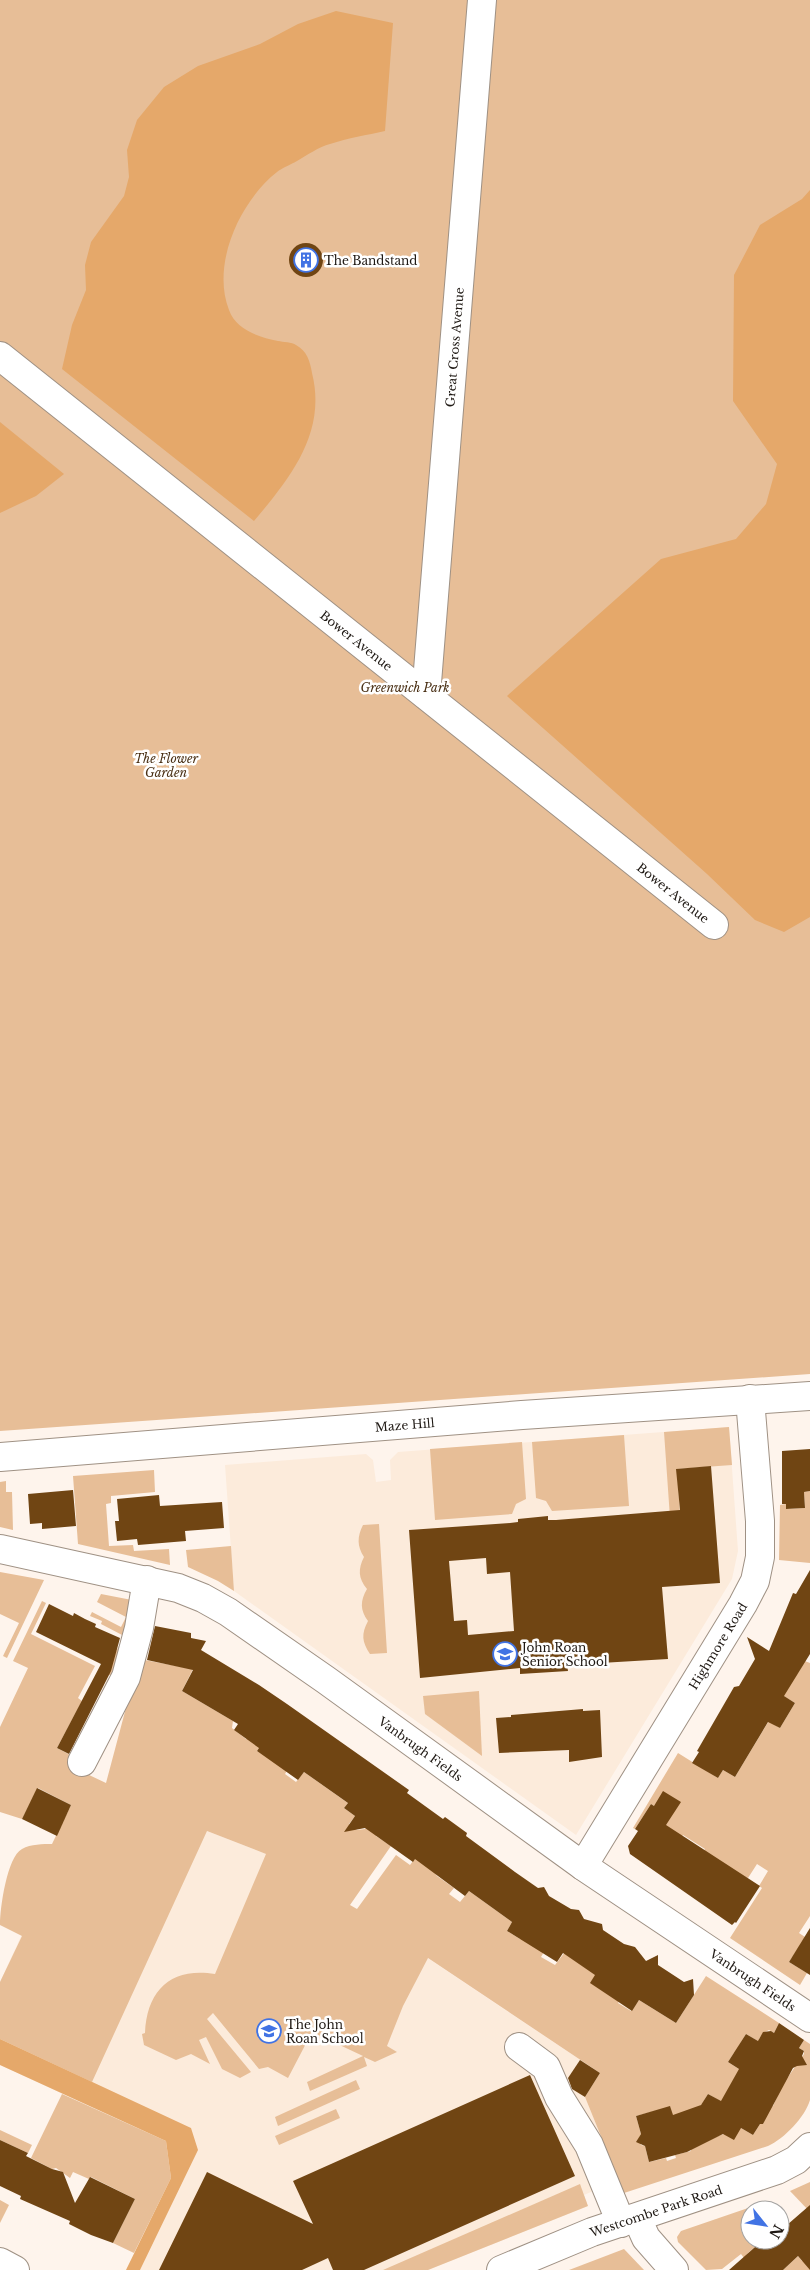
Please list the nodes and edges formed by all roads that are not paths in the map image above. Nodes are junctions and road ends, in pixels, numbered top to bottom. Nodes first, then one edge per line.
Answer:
1 (482, 0) edge
2 (0, 356) edge
3 (426, 695) junction
4 (714, 925) dead end
5 (810, 1396) edge
6 (750, 1399) junction
7 (0, 1457) edge
8 (0, 1549) edge
9 (147, 1580) junction
10 (82, 1762) dead end
11 (583, 1866) junction
12 (810, 2018) edge
13 (519, 2047) dead end
14 (810, 2147) edge
15 (629, 2220) junction
16 (0, 2262) edge
17 (15, 2270) edge
18 (501, 2270) edge
19 (674, 2270) edge

1 - 3 street, Great Cross Avenue
2 - 3 street, Bower Avenue
3 - 4 street, Bower Avenue
5 - 6 street, Maze Hill
6 - 7 street, Maze Hill
6 - 11 street, Highmore Road
8 - 9 street, Vanbrugh Fields
9 - 10 street
9 - 11 street, Vanbrugh Fields
11 - 12 street, Vanbrugh Fields
13 - 15 street
14 - 15 street, Westcombe Park Road
15 - 18 street, Westcombe Park Road
15 - 19 street
16 - 17 street

